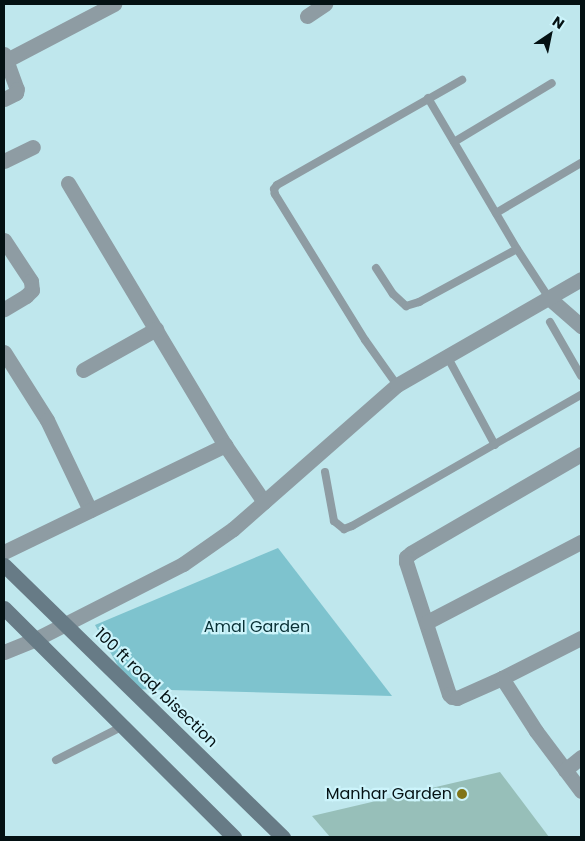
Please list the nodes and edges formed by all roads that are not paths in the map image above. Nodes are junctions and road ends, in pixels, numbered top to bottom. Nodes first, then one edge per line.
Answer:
1 (114, 4) edge
2 (325, 4) edge
3 (307, 16) dead end
4 (5, 57) edge
5 (462, 80) dead end
6 (552, 83) dead end
7 (428, 98) junction
8 (4, 99) edge
9 (454, 142) junction
10 (33, 147) dead end
11 (4, 161) edge
12 (581, 163) edge
13 (68, 183) dead end
14 (496, 213) junction
15 (4, 240) edge
16 (517, 249) junction
17 (376, 268) dead end
18 (581, 279) edge
19 (550, 298) junction
20 (4, 309) edge
21 (550, 322) dead end
22 (581, 326) edge
23 (156, 329) junction
24 (4, 352) edge
25 (447, 356) junction
26 (83, 370) dead end
27 (581, 376) edge
28 (397, 385) junction
29 (581, 395) edge
30 (225, 445) junction
31 (495, 445) junction
32 (581, 454) edge
33 (325, 472) dead end
34 (264, 502) junction
35 (90, 510) junction
36 (581, 542) edge
37 (4, 552) edge
38 (4, 565) edge
39 (4, 608) edge
40 (427, 622) junction
41 (63, 624) junction
42 (581, 638) edge
43 (34, 640) junction
44 (4, 652) edge
45 (502, 678) junction
46 (123, 726) junction
47 (581, 757) edge
48 (56, 760) dead end
49 (565, 770) junction
50 (581, 791) edge
51 (234, 837) edge
52 (283, 837) edge

1 - 4 street
2 - 3 street
4 - 8 street
5 - 7 lane
6 - 9 lane
7 - 9 lane
7 - 28 lane
9 - 14 lane
10 - 11 street
12 - 14 lane
13 - 23 street
14 - 16 lane
15 - 20 street
16 - 17 lane
16 - 19 lane
18 - 19 street
19 - 22 street
19 - 25 street
21 - 27 lane
23 - 26 street
23 - 30 street
24 - 35 street
25 - 28 street
25 - 31 lane
28 - 34 street
29 - 31 lane
30 - 34 street
30 - 35 street
31 - 33 lane
32 - 40 street
34 - 41 street
35 - 37 street
36 - 40 street
38 - 41 street, 100 ft road, bisection
39 - 43 street
40 - 45 street
41 - 43 street
41 - 52 street, 100 ft road, bisection
42 - 45 street
43 - 44 street
43 - 46 street
45 - 49 street
46 - 48 lane
46 - 51 street
47 - 49 street
49 - 50 street

